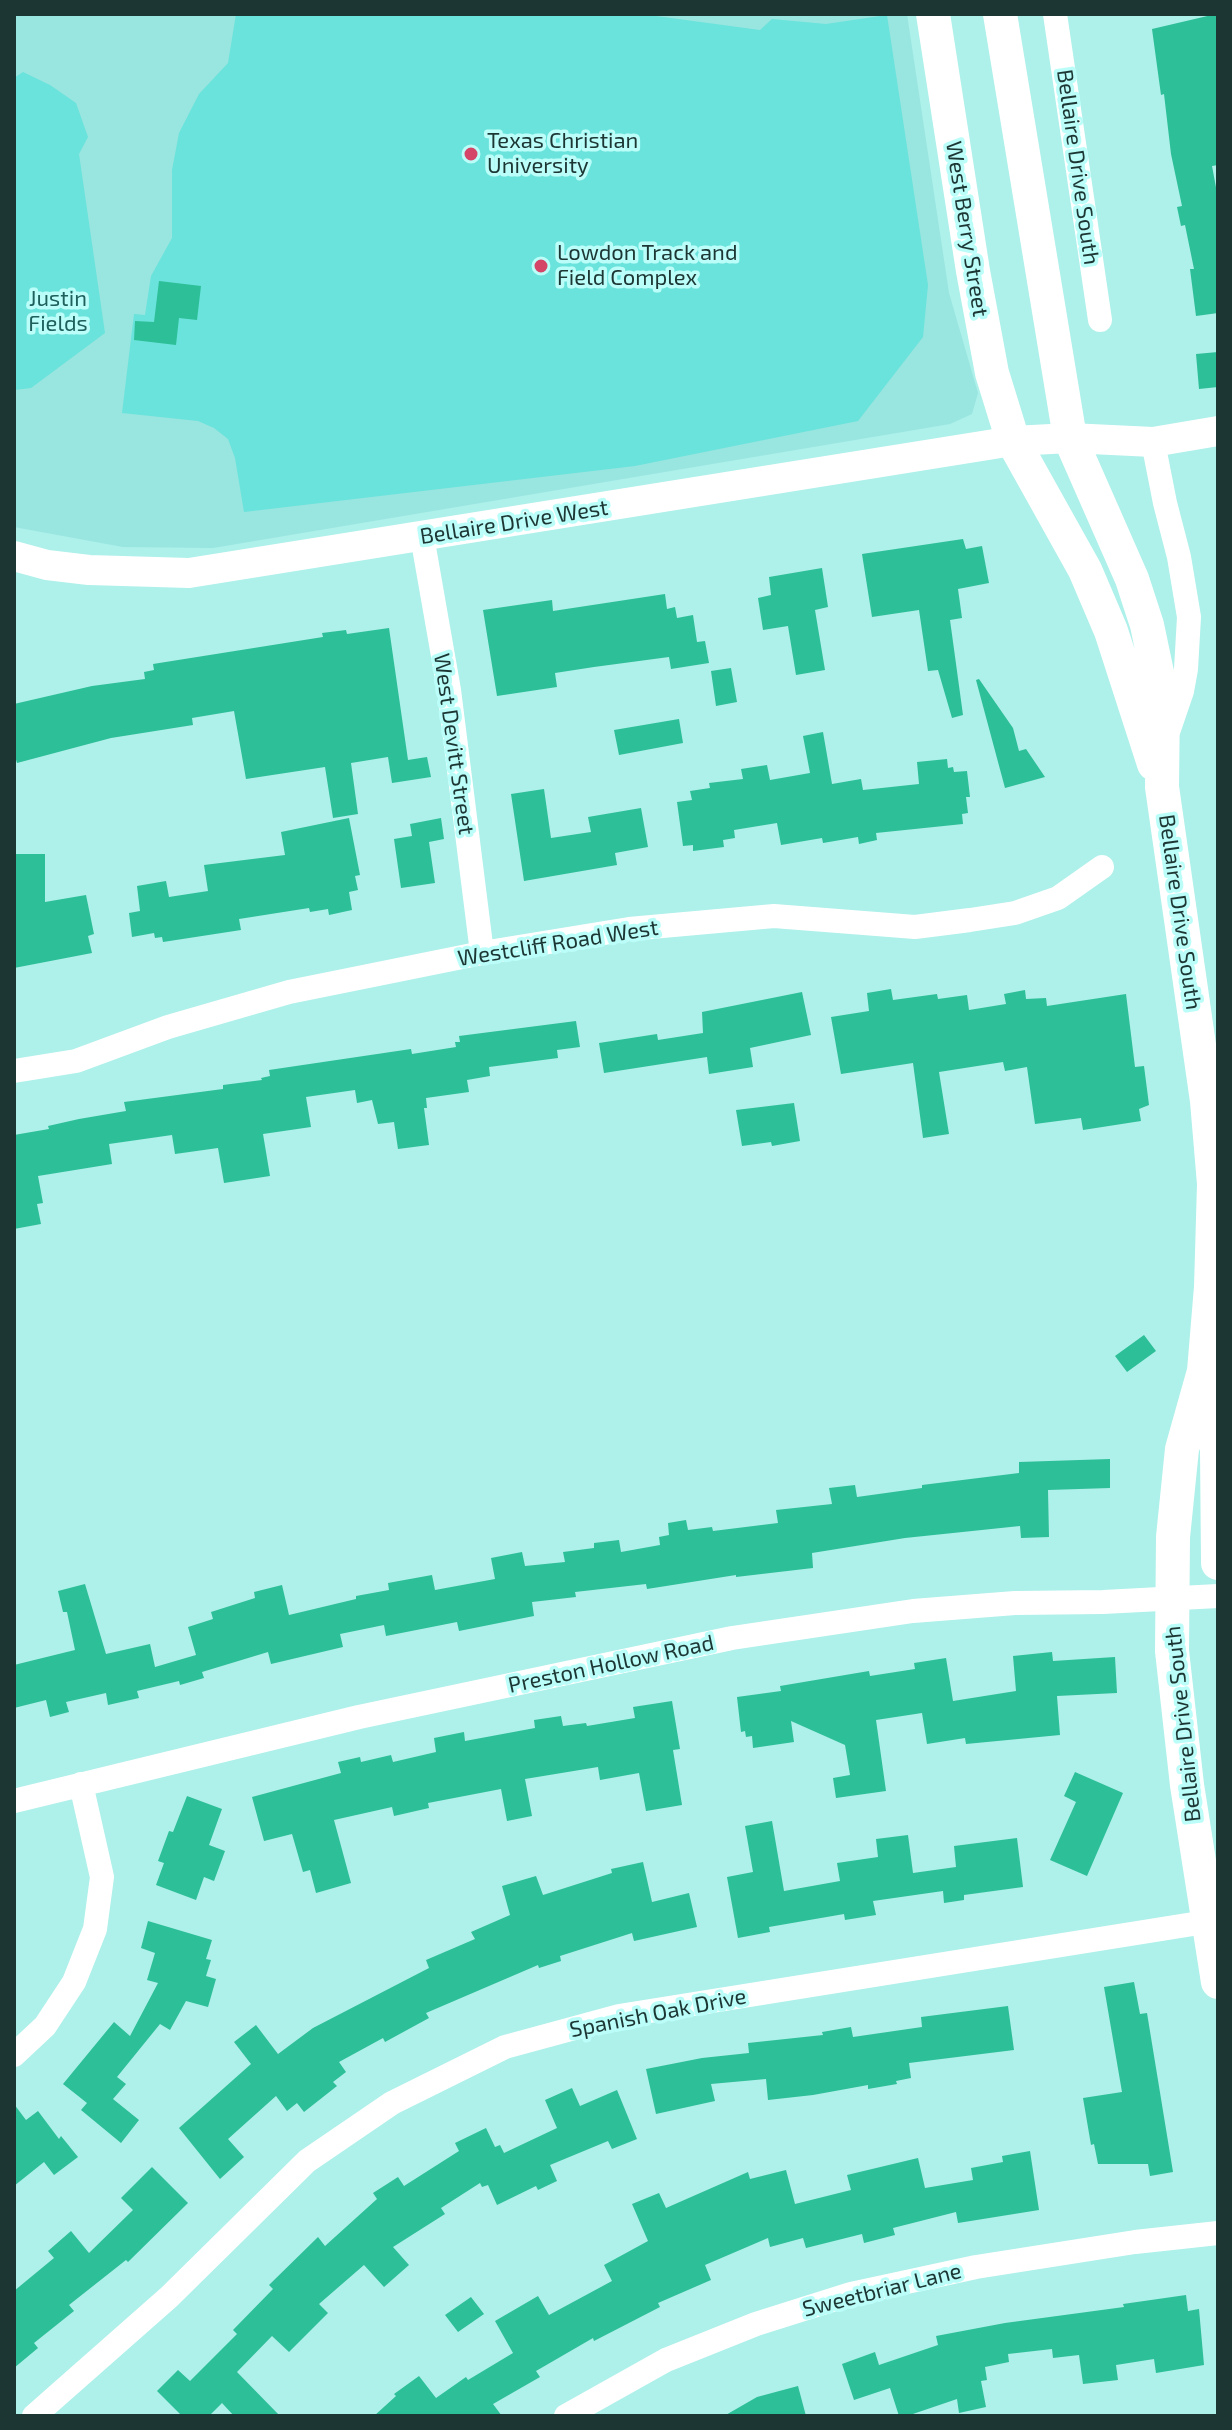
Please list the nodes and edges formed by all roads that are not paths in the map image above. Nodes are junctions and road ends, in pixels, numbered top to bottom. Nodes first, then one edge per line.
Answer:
1 (933, 14) edge
2 (1000, 14) edge
3 (1055, 14) edge
4 (1100, 320) dead end
5 (1218, 431) edge
6 (1070, 438) junction
7 (1013, 441) junction
8 (1153, 442) junction
9 (422, 536) junction
10 (14, 556) edge
11 (1162, 750) junction
12 (1162, 787) junction
13 (1102, 867) dead end
14 (482, 953) junction
15 (14, 1071) edge
16 (1204, 1371) junction
17 (1218, 1563) edge
18 (1218, 1596) edge
19 (1171, 1599) junction
20 (81, 1784) junction
21 (14, 1801) edge
22 (1213, 1921) edge
23 (1218, 1982) edge
24 (14, 2055) edge
25 (1218, 2233) edge
26 (34, 2416) edge
27 (566, 2416) edge

1 - 7 main road, West Berry Street
2 - 6 main road
3 - 4 street, Bellaire Drive South
5 - 8 street, Bellaire Drive West
6 - 7 street, Bellaire Drive West
6 - 8 street, Bellaire Drive West
6 - 11 main road, Bellaire Drive South
7 - 9 street, Bellaire Drive West
7 - 12 main road, Bellaire Drive South
8 - 11 street, Bellaire Drive South
9 - 10 street, Bellaire Drive West
9 - 14 street, West Devitt Street
11 - 12 main road, Bellaire Drive South
12 - 16 main road, Bellaire Drive South
13 - 14 street, Westcliff Road West
14 - 15 street, Westcliff Road West
16 - 17 main road, Bellaire Drive South
16 - 19 main road, Bellaire Drive South
18 - 19 street, Preston Hollow Road
19 - 20 street, Preston Hollow Road
19 - 22 main road, Bellaire Drive South
20 - 21 street, Preston Hollow Road
20 - 24 street
22 - 23 main road, Bellaire Drive South
22 - 26 street, Spanish Oak Drive
25 - 27 street, Sweetbriar Lane

